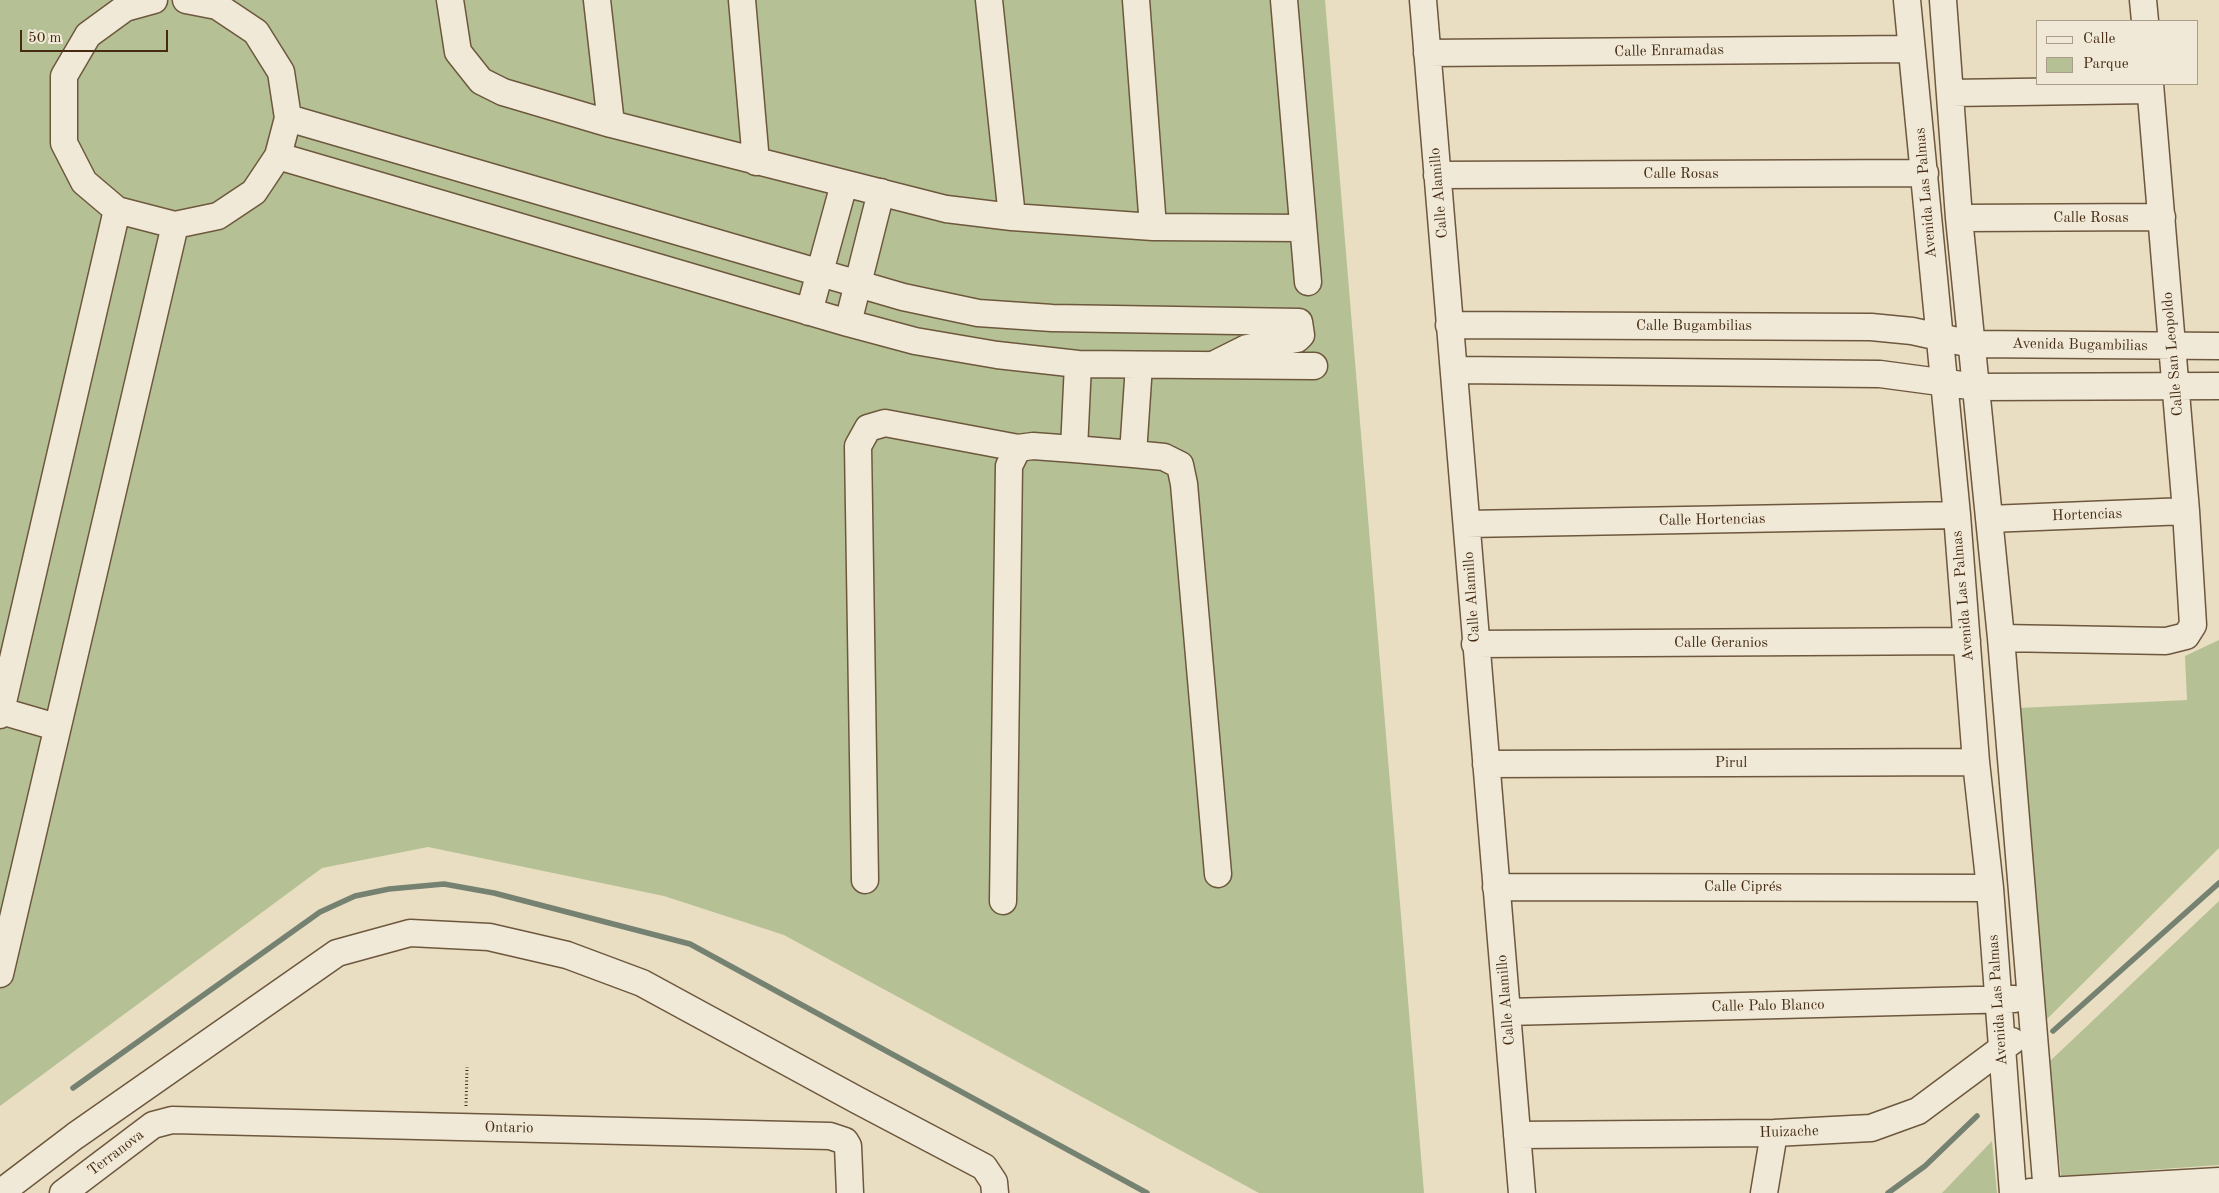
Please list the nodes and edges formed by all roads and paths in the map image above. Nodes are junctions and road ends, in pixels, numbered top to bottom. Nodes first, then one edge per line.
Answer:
1 (147, 0) edge
2 (186, 0) edge
3 (450, 0) edge
4 (597, 0) edge
5 (742, 0) edge
6 (989, 0) edge
7 (1136, 0) edge
8 (1284, 0) edge
9 (1423, 0) edge
10 (1907, 0) edge
11 (1943, 0) edge
12 (2143, 0) edge
13 (2145, 20) edge
14 (1911, 49) junction
15 (1427, 53) junction
16 (2150, 87) edge
17 (1951, 93) junction
18 (288, 118) junction
19 (611, 124) junction
20 (278, 156) junction
21 (756, 162) junction
22 (1925, 173) junction
23 (1437, 175) junction
24 (844, 184) junction
25 (881, 192) junction
26 (117, 210) junction
27 (1012, 217) junction
28 (2162, 217) junction
29 (1960, 218) junction
30 (175, 225) junction
31 (1153, 226) junction
32 (1303, 228) junction
33 (820, 273) junction
34 (1308, 282) dead end
35 (858, 284) junction
36 (809, 312) junction
37 (848, 323) junction
38 (1449, 325) junction
39 (1938, 336) junction
40 (1971, 344) junction
41 (2171, 346) junction
42 (2219, 346) edge
43 (1078, 364) junction
44 (1215, 364) junction
45 (1139, 365) junction
46 (1314, 366) dead end
47 (1454, 370) junction
48 (1943, 382) junction
49 (2176, 386) junction
50 (2219, 386) edge
51 (1977, 387) junction
52 (1018, 448) junction
53 (1074, 449) junction
54 (1133, 454) junction
55 (2186, 510) junction
56 (1957, 515) junction
57 (1989, 519) junction
58 (1467, 524) junction
59 (2001, 638) junction
60 (1967, 641) junction
61 (1475, 644) junction
62 (0, 713) edge
63 (56, 727) junction
64 (1976, 762) junction
65 (1486, 764) junction
66 (1218, 874) dead end
67 (865, 880) dead end
68 (1496, 887) junction
69 (1990, 888) junction
70 (1003, 901) dead end
71 (0, 974) edge
72 (2030, 998) junction
73 (1997, 1000) junction
74 (1507, 1012) junction
75 (2032, 1030) junction
76 (2001, 1048) junction
77 (467, 1067) dead end
78 (172, 1120) joint
79 (466, 1126) junction
80 (1774, 1133) junction
81 (1517, 1135) junction
82 (2219, 1181) edge
83 (2047, 1192) edge
84 (0, 1193) edge
85 (63, 1193) edge
86 (850, 1193) edge
87 (995, 1193) edge
88 (1522, 1193) edge
89 (1764, 1193) edge
90 (2015, 1193) edge

1 - 26 street
2 - 18 street
3 - 19 street
4 - 19 street
5 - 21 street
6 - 27 street
7 - 31 street
8 - 32 street
9 - 15 street, Calle Alamillo
10 - 14 street, Avenida Las Palmas
11 - 17 street, Avenida Las Palmas
12 - 13 street
14 - 15 street, Calle Enramadas
14 - 22 street, Avenida Las Palmas
15 - 23 street, Calle Alamillo
16 - 17 street
16 - 28 street, Calle San Leopoldo
17 - 29 street, Avenida Las Palmas
18 - 20 street
18 - 33 street
19 - 21 street
20 - 30 street
20 - 36 street
21 - 24 street
22 - 23 street, Calle Rosas
22 - 39 street, Avenida Las Palmas
23 - 38 street, Calle Alamillo
24 - 25 street
24 - 33 street
25 - 27 street
25 - 35 street
26 - 30 street
26 - 62 street
27 - 31 street
28 - 29 street, Calle Rosas
28 - 41 street, Calle San Leopoldo
29 - 40 street, Avenida Las Palmas
30 - 63 street
31 - 32 street
32 - 34 street
33 - 35 street
33 - 36 street
35 - 37 street
35 - 44 street
36 - 37 street
37 - 43 street
38 - 39 street, Calle Bugambilias
38 - 47 street, Calle Alamillo
39 - 40 street, Calle Bugambilias
39 - 48 street, Avenida Las Palmas
40 - 41 street, Avenida Bugambilias
40 - 51 street, Avenida Las Palmas
41 - 42 street, Avenida Bugambilias
41 - 49 street, Calle San Leopoldo
43 - 45 street
43 - 53 street
44 - 45 street
44 - 46 street
45 - 54 street
47 - 48 street
47 - 58 street, Calle Alamillo
48 - 51 street
48 - 56 street, Avenida Las Palmas
49 - 50 street
49 - 51 street
49 - 55 street, Calle San Leopoldo
51 - 57 street, Avenida Las Palmas
52 - 53 street
52 - 67 street
52 - 70 street
53 - 54 street
54 - 66 street
55 - 57 street, Hortencias
55 - 59 street, Calle San Leopoldo
56 - 58 street, Calle Hortencias
56 - 60 street, Avenida Las Palmas
57 - 59 street, Avenida Las Palmas
58 - 61 street, Calle Alamillo
59 - 72 street, Avenida Las Palmas
60 - 61 street, Calle Geranios
60 - 64 street, Avenida Las Palmas
61 - 65 street, Calle Alamillo
62 - 63 street
63 - 71 street
64 - 65 street, Pirul
64 - 69 street, Avenida Las Palmas
65 - 68 street, Calle Alamillo
68 - 69 street, Calle Ciprés
68 - 74 street, Calle Alamillo
69 - 73 street, Avenida Las Palmas
72 - 73 street, Calle Palo Blanco
72 - 75 street, Avenida Las Palmas
73 - 74 street, Calle Palo Blanco
73 - 76 street, Avenida Las Palmas
74 - 81 street, Calle Alamillo
75 - 76 street, Huizache
75 - 83 street, Avenida Las Palmas
76 - 80 street, Huizache
76 - 90 street, Avenida Las Palmas
77 - 79 path
78 - 79 street, Ontario
78 - 85 street, Terranova
79 - 86 street, Ontario
80 - 81 street, Huizache
80 - 89 street
81 - 88 street, Calle Alamillo
82 - 83 street
83 - 90 street
84 - 87 street

